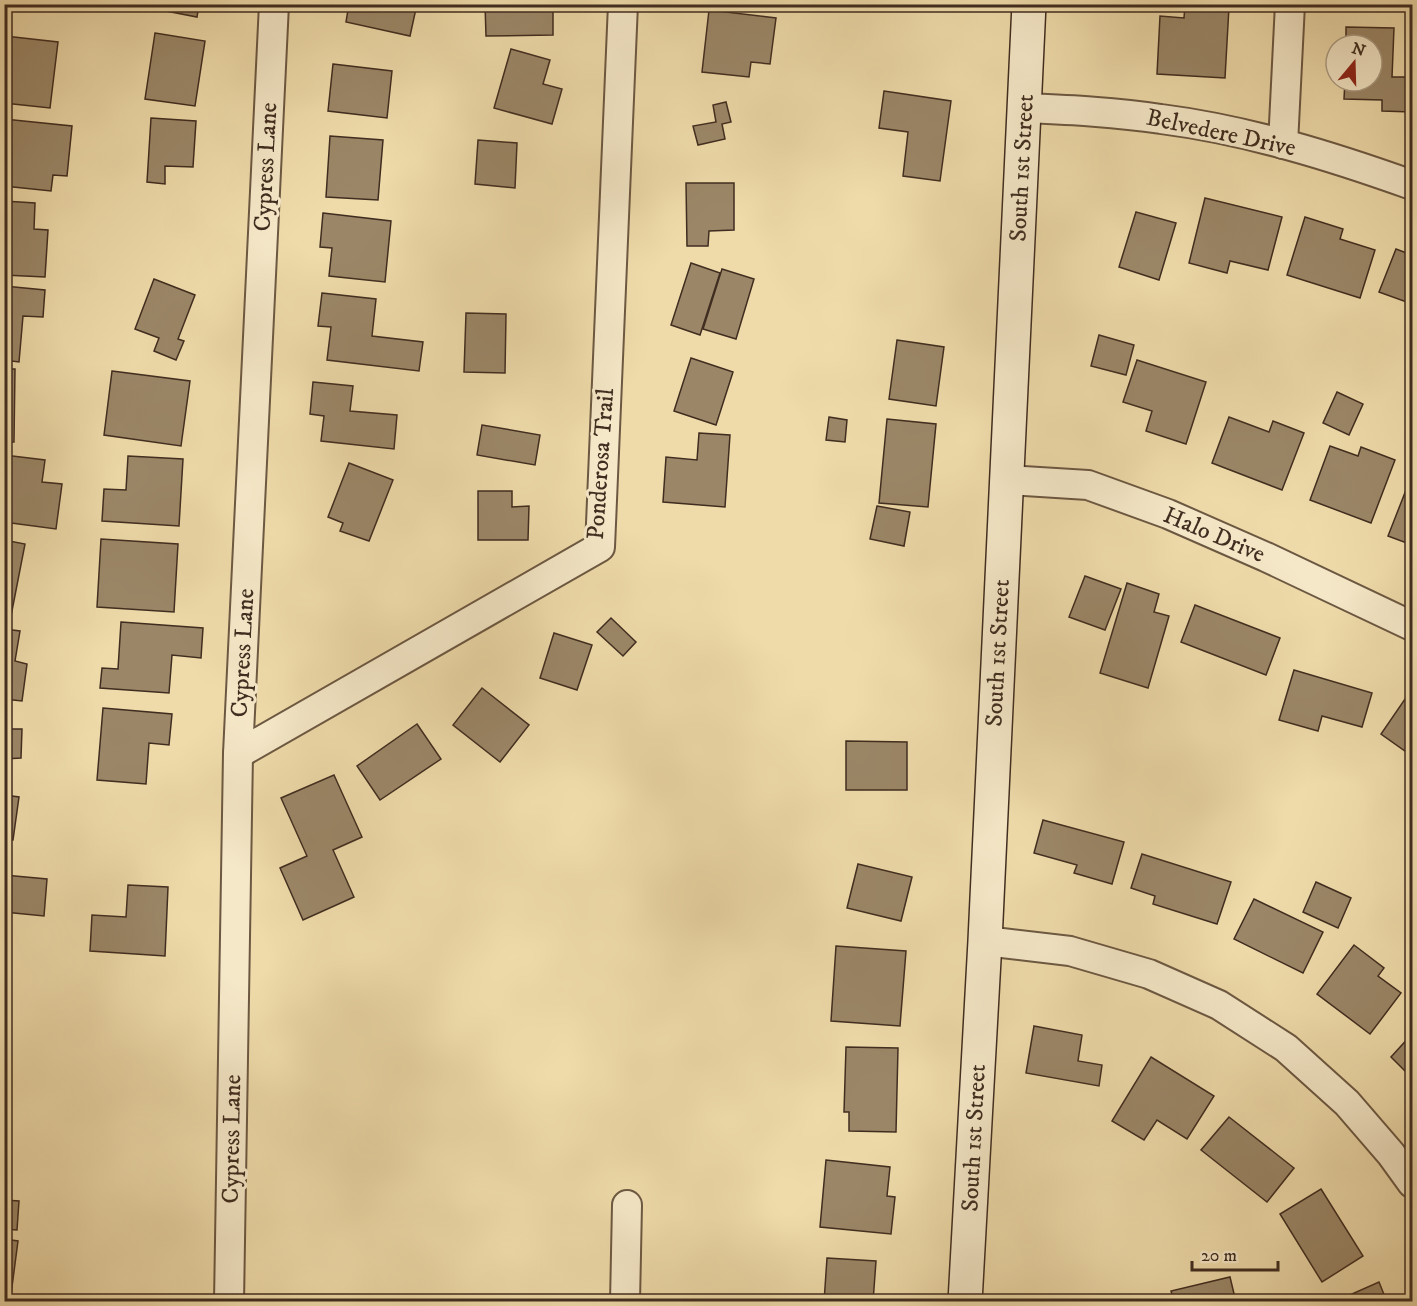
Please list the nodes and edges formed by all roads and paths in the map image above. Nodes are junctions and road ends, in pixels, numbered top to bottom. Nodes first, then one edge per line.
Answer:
1 (274, 4) edge
2 (623, 4) edge
3 (1029, 4) edge
4 (1290, 4) edge
5 (1024, 108) junction
6 (1283, 144) junction
7 (1413, 184) edge
8 (1007, 480) junction
9 (1413, 626) edge
10 (238, 754) junction
11 (985, 940) junction
12 (1413, 1184) edge
13 (627, 1205) dead end
14 (229, 1302) edge
15 (625, 1302) edge
16 (964, 1302) edge

1 - 10 street, Cypress Lane
2 - 10 street, Ponderosa Trail
3 - 5 street, South 1st Street
4 - 6 street
5 - 6 street, Belvedere Drive
5 - 8 street, South 1st Street
6 - 7 street, Belvedere Drive
8 - 9 street, Halo Drive
8 - 11 street, South 1st Street
10 - 14 street, Cypress Lane
11 - 12 street
11 - 16 street, South 1st Street
13 - 15 street

